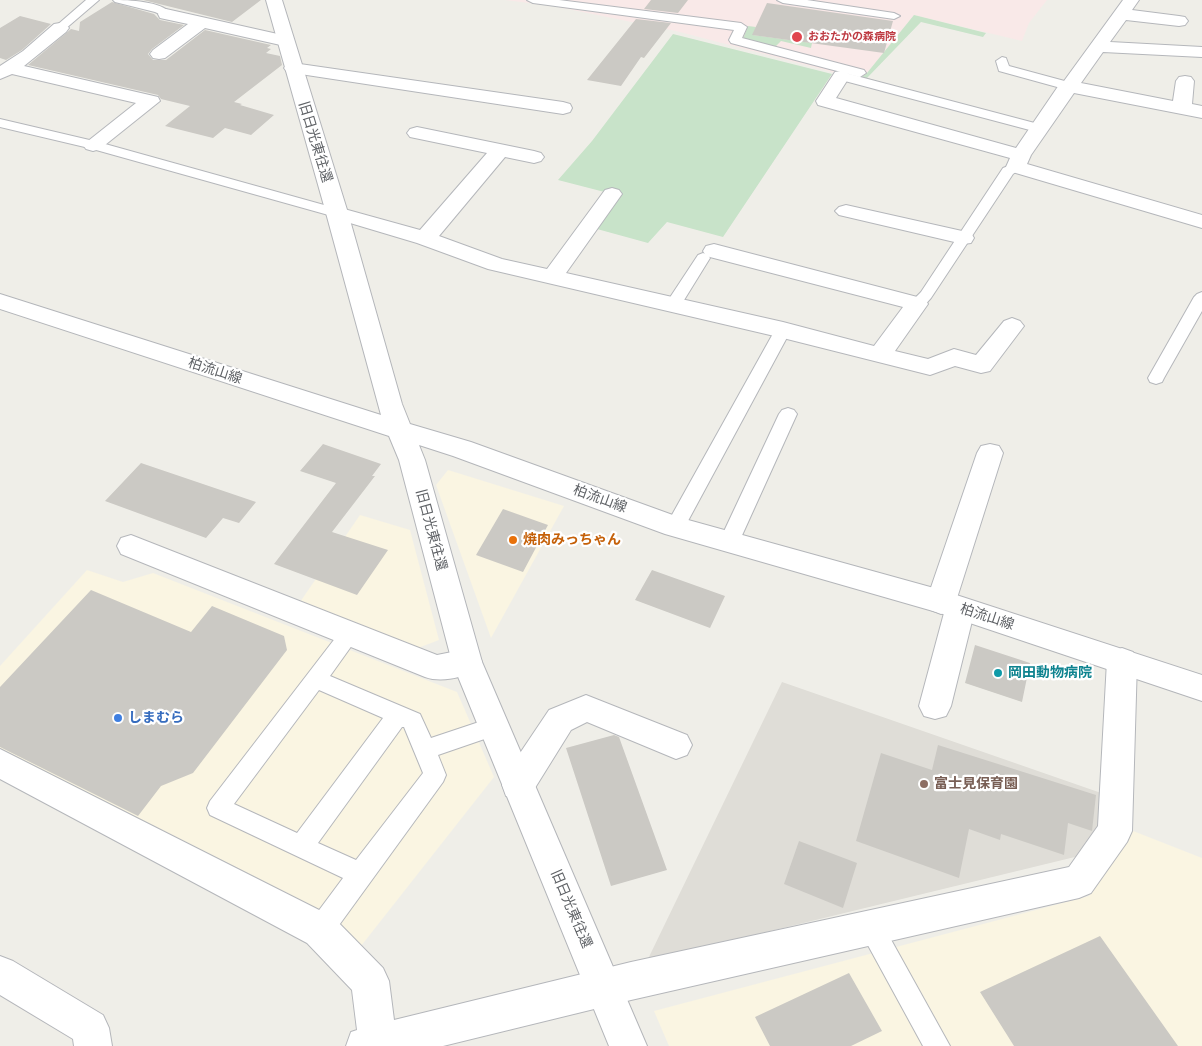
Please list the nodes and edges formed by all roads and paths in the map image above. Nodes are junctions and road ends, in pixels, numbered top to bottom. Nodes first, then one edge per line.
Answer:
1 (93, 0) edge
2 (119, 0) edge
3 (274, 0) edge
4 (533, 0) edge
5 (783, 0) edge
6 (1127, 7) edge
7 (166, 14) joint
8 (894, 16) dead end
9 (1179, 21) dead end
10 (201, 23) junction
11 (60, 28) joint
12 (285, 41) junction
13 (1100, 46) junction
14 (1202, 52) edge
15 (159, 54) dead end
16 (1002, 61) dead end
17 (293, 68) junction
18 (4, 71) edge
19 (851, 75) junction
20 (1185, 81) dead end
21 (1068, 86) junction
22 (563, 108) dead end
23 (1182, 108) junction
24 (1202, 112) edge
25 (0, 123) edge
26 (1041, 129) junction
27 (416, 133) dead end
28 (93, 145) junction
29 (499, 151) junction
30 (534, 157) dead end
31 (1019, 161) junction
32 (612, 194) dead end
33 (846, 211) dead end
34 (337, 213) junction
35 (1202, 222) edge
36 (425, 238) junction
37 (963, 238) junction
38 (709, 254) joint
39 (552, 277) junction
40 (1202, 297) edge
41 (0, 302) edge
42 (917, 304) junction
43 (673, 305) junction
44 (1012, 326) dead end
45 (782, 330) junction
46 (880, 355) junction
47 (1156, 378) dead end
48 (788, 414) dead end
49 (400, 430) junction
50 (990, 453) dead end
51 (675, 526) junction
52 (729, 542) junction
53 (131, 546) dead end
54 (951, 605) junction
55 (350, 634) junction
56 (1122, 661) junction
57 (467, 662) junction
58 (315, 679) junction
59 (1202, 688) edge
60 (935, 706) dead end
61 (398, 715) junction
62 (494, 726) junction
63 (676, 745) dead end
64 (425, 750) junction
65 (0, 763) edge
66 (518, 785) junction
67 (301, 847) junction
68 (360, 874) junction
69 (870, 927) junction
70 (320, 930) junction
71 (0, 974) edge
72 (603, 988) junction
73 (371, 1044) edge
74 (93, 1046) edge
75 (628, 1046) edge
76 (937, 1046) edge

1 - 11 lane
2 - 7 lane
3 - 12 street, 旧日光東往還
4 - 19 lane
5 - 8 lane
6 - 9 street
6 - 13 street
7 - 10 street
10 - 12 street
10 - 15 street
11 - 18 street
12 - 17 street, 旧日光東往還
13 - 14 street
13 - 21 street
16 - 21 lane
17 - 22 street
17 - 34 street, 旧日光東往還
18 - 28 street
19 - 26 lane
19 - 31 street
20 - 23 street
21 - 23 street
21 - 26 street
23 - 24 street
25 - 28 lane
26 - 31 street
27 - 29 street
28 - 34 lane
29 - 30 street
29 - 36 street
31 - 35 street
31 - 37 lane
32 - 39 street
33 - 37 street
34 - 36 street
34 - 49 street, 旧日光東往還
36 - 39 street
37 - 42 lane
38 - 42 street
38 - 43 lane
39 - 43 street
40 - 47 lane
41 - 49 street, 柏流山線
42 - 46 street
43 - 45 street
44 - 46 street
45 - 46 street
45 - 51 lane
48 - 52 lane
49 - 51 street, 柏流山線
49 - 57 street, 旧日光東往還
50 - 54 street
51 - 52 street, 柏流山線
52 - 54 street, 柏流山線
53 - 55 street
54 - 56 street, 柏流山線
54 - 60 street
55 - 57 street
55 - 58 lane
56 - 59 street, 柏流山線
56 - 69 street
57 - 62 street, 旧日光東往還
58 - 61 lane
58 - 67 lane
61 - 64 lane
61 - 67 lane
62 - 64 lane
62 - 66 street, 旧日光東往還
63 - 66 street
64 - 68 lane
65 - 70 street
66 - 72 street, 旧日光東往還
67 - 68 lane
68 - 70 lane
69 - 72 street
69 - 76 lane
70 - 73 street
71 - 74 street
72 - 73 street
72 - 75 street, 旧日光東往還

